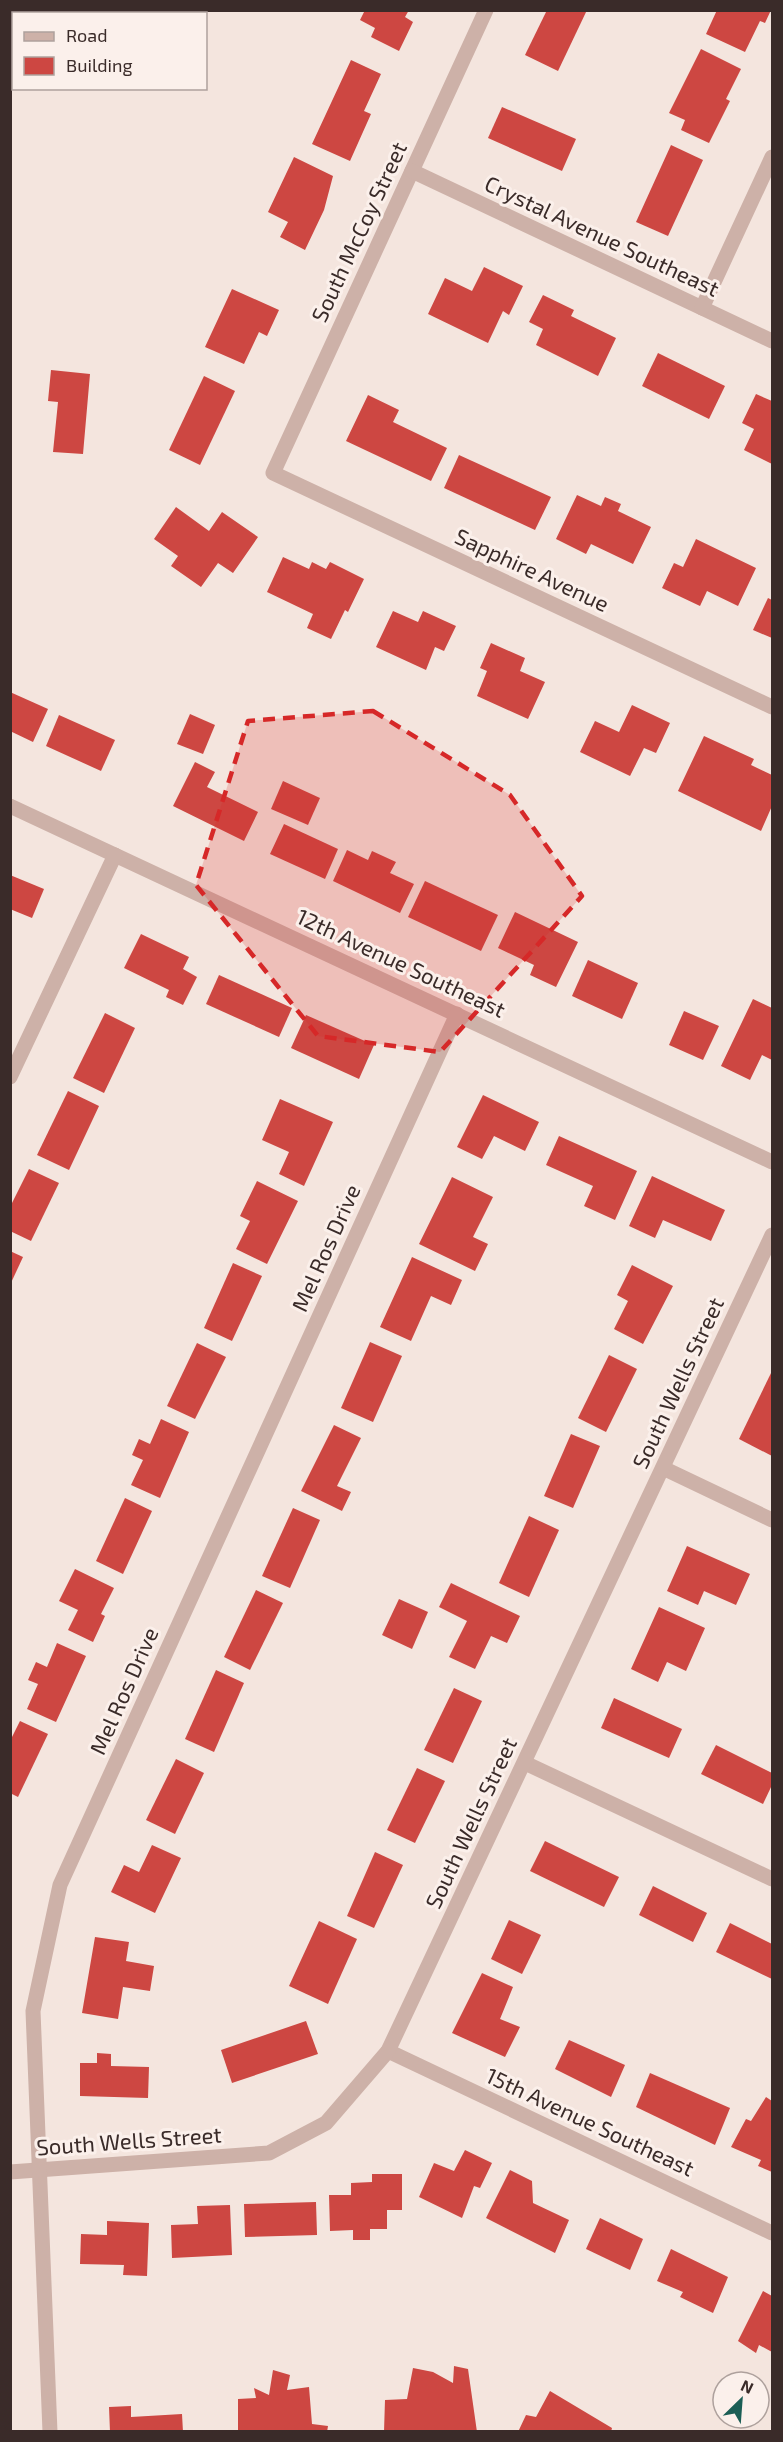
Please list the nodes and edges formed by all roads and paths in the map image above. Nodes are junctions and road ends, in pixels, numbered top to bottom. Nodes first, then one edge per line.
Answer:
1 (486, 10) edge
2 (772, 157) edge
3 (412, 171) junction
4 (702, 308) junction
5 (772, 341) edge
6 (273, 472) joint
7 (772, 707) edge
8 (10, 806) edge
9 (114, 855) junction
10 (457, 1014) junction
11 (10, 1077) edge
12 (772, 1162) edge
13 (772, 1235) edge
14 (663, 1468) junction
15 (772, 1520) edge
16 (525, 1763) junction
17 (772, 1879) edge
18 (388, 2051) junction
19 (39, 2170) junction
20 (10, 2172) edge
21 (772, 2233) edge
22 (50, 2432) edge

1 - 3 street, South McCoy Street
2 - 4 street
3 - 4 street, Crystal Avenue Southeast
3 - 6 street, South McCoy Street
4 - 5 street, Crystal Avenue Southeast
6 - 7 street, Sapphire Avenue
8 - 9 street, 12th Avenue Southeast
9 - 10 street, 12th Avenue Southeast
9 - 11 street
10 - 12 street, 12th Avenue Southeast
10 - 19 street, Mel Ros Drive
13 - 14 street, South Wells Street
14 - 15 street
14 - 16 street, South Wells Street
16 - 17 street
16 - 18 street, South Wells Street
18 - 19 street, South Wells Street
18 - 21 street, 15th Avenue Southeast
19 - 20 street, South Wells Street
19 - 22 street, Mel Ros Drive

